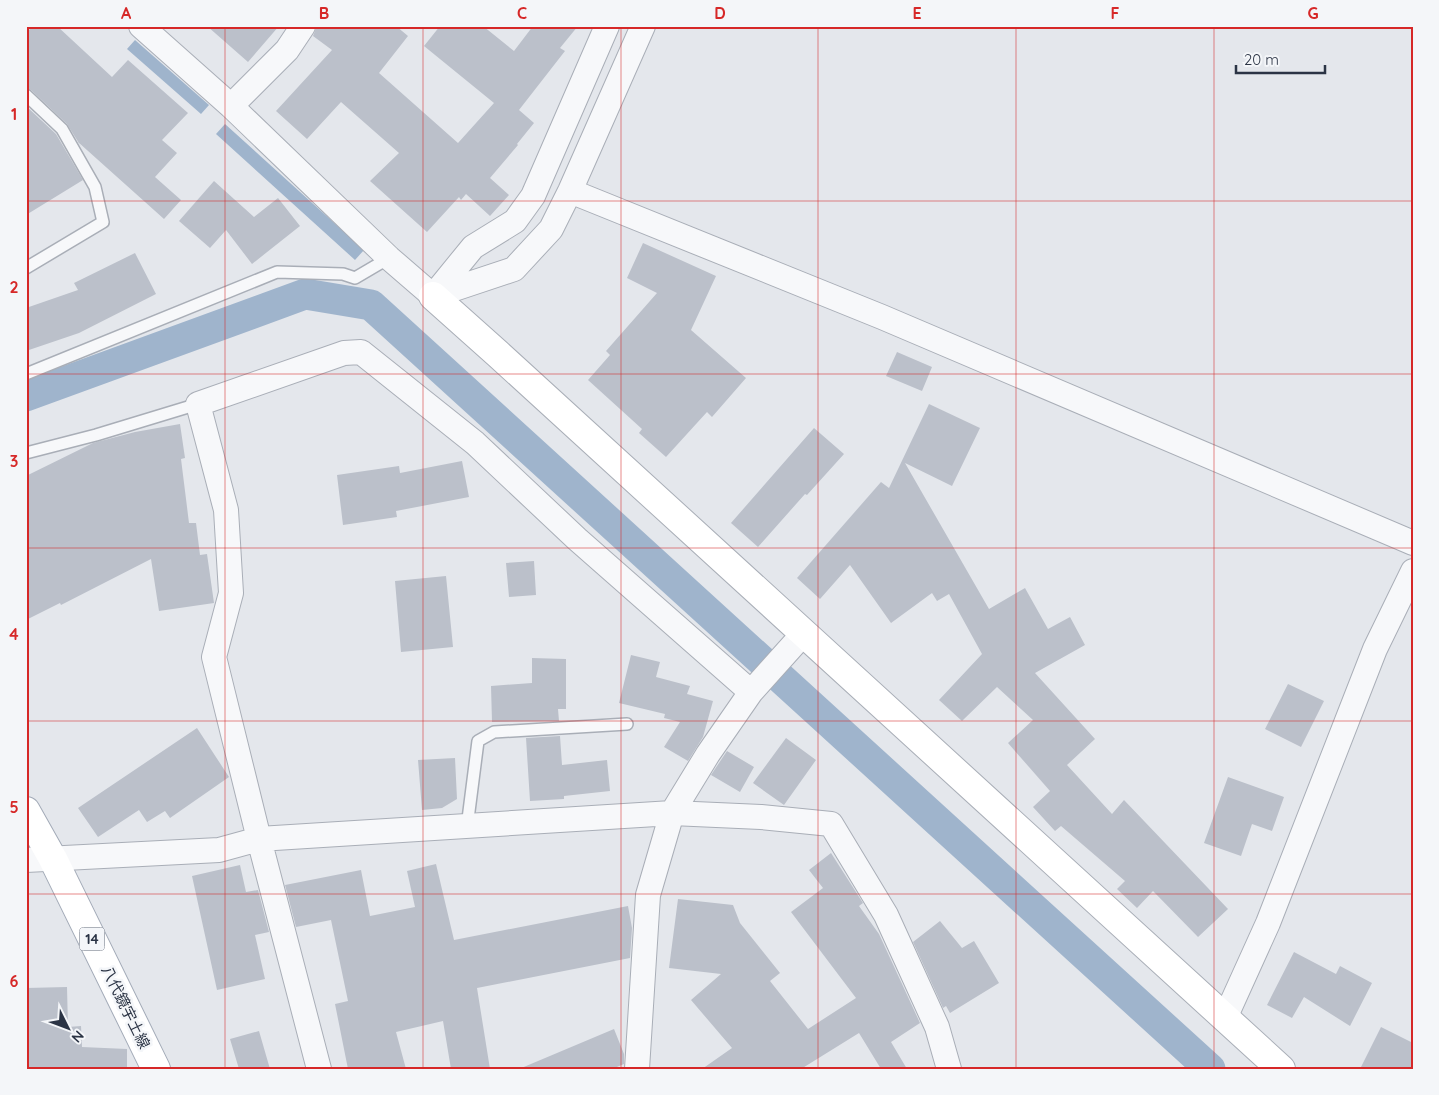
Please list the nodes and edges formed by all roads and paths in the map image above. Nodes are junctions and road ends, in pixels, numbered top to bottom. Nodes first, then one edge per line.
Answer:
1 (142, 26) edge
2 (304, 26) edge
3 (607, 26) edge
4 (643, 26) edge
5 (26, 95) edge
6 (231, 106) junction
7 (570, 191) junction
8 (389, 258) junction
9 (26, 268) edge
10 (433, 296) junction
11 (26, 374) edge
12 (198, 404) junction
13 (26, 453) edge
14 (1413, 543) edge
15 (1413, 571) edge
16 (803, 634) junction
17 (752, 692) junction
18 (627, 724) dead end
19 (26, 811) edge
20 (672, 813) junction
21 (467, 827) junction
22 (258, 839) junction
23 (53, 859) junction
24 (26, 860) edge
25 (1225, 1018) junction
26 (156, 1069) edge
27 (319, 1069) edge
28 (636, 1069) edge
29 (949, 1069) edge
30 (1281, 1069) edge

1 - 6 street
2 - 6 street
3 - 10 street
4 - 7 street
5 - 9 lane
6 - 8 street
7 - 10 street
7 - 14 street
8 - 10 street
8 - 11 lane
10 - 16 street
12 - 13 lane
12 - 17 street
12 - 22 street
15 - 25 street
16 - 17 street
16 - 25 street
17 - 20 street
18 - 21 lane
19 - 23 street, 八代鏡宇土線 / 14
20 - 21 street
20 - 28 street
20 - 29 street
21 - 22 street
22 - 23 street
22 - 27 street
23 - 24 street
23 - 26 street, 八代鏡宇土線 / 14
25 - 30 street

